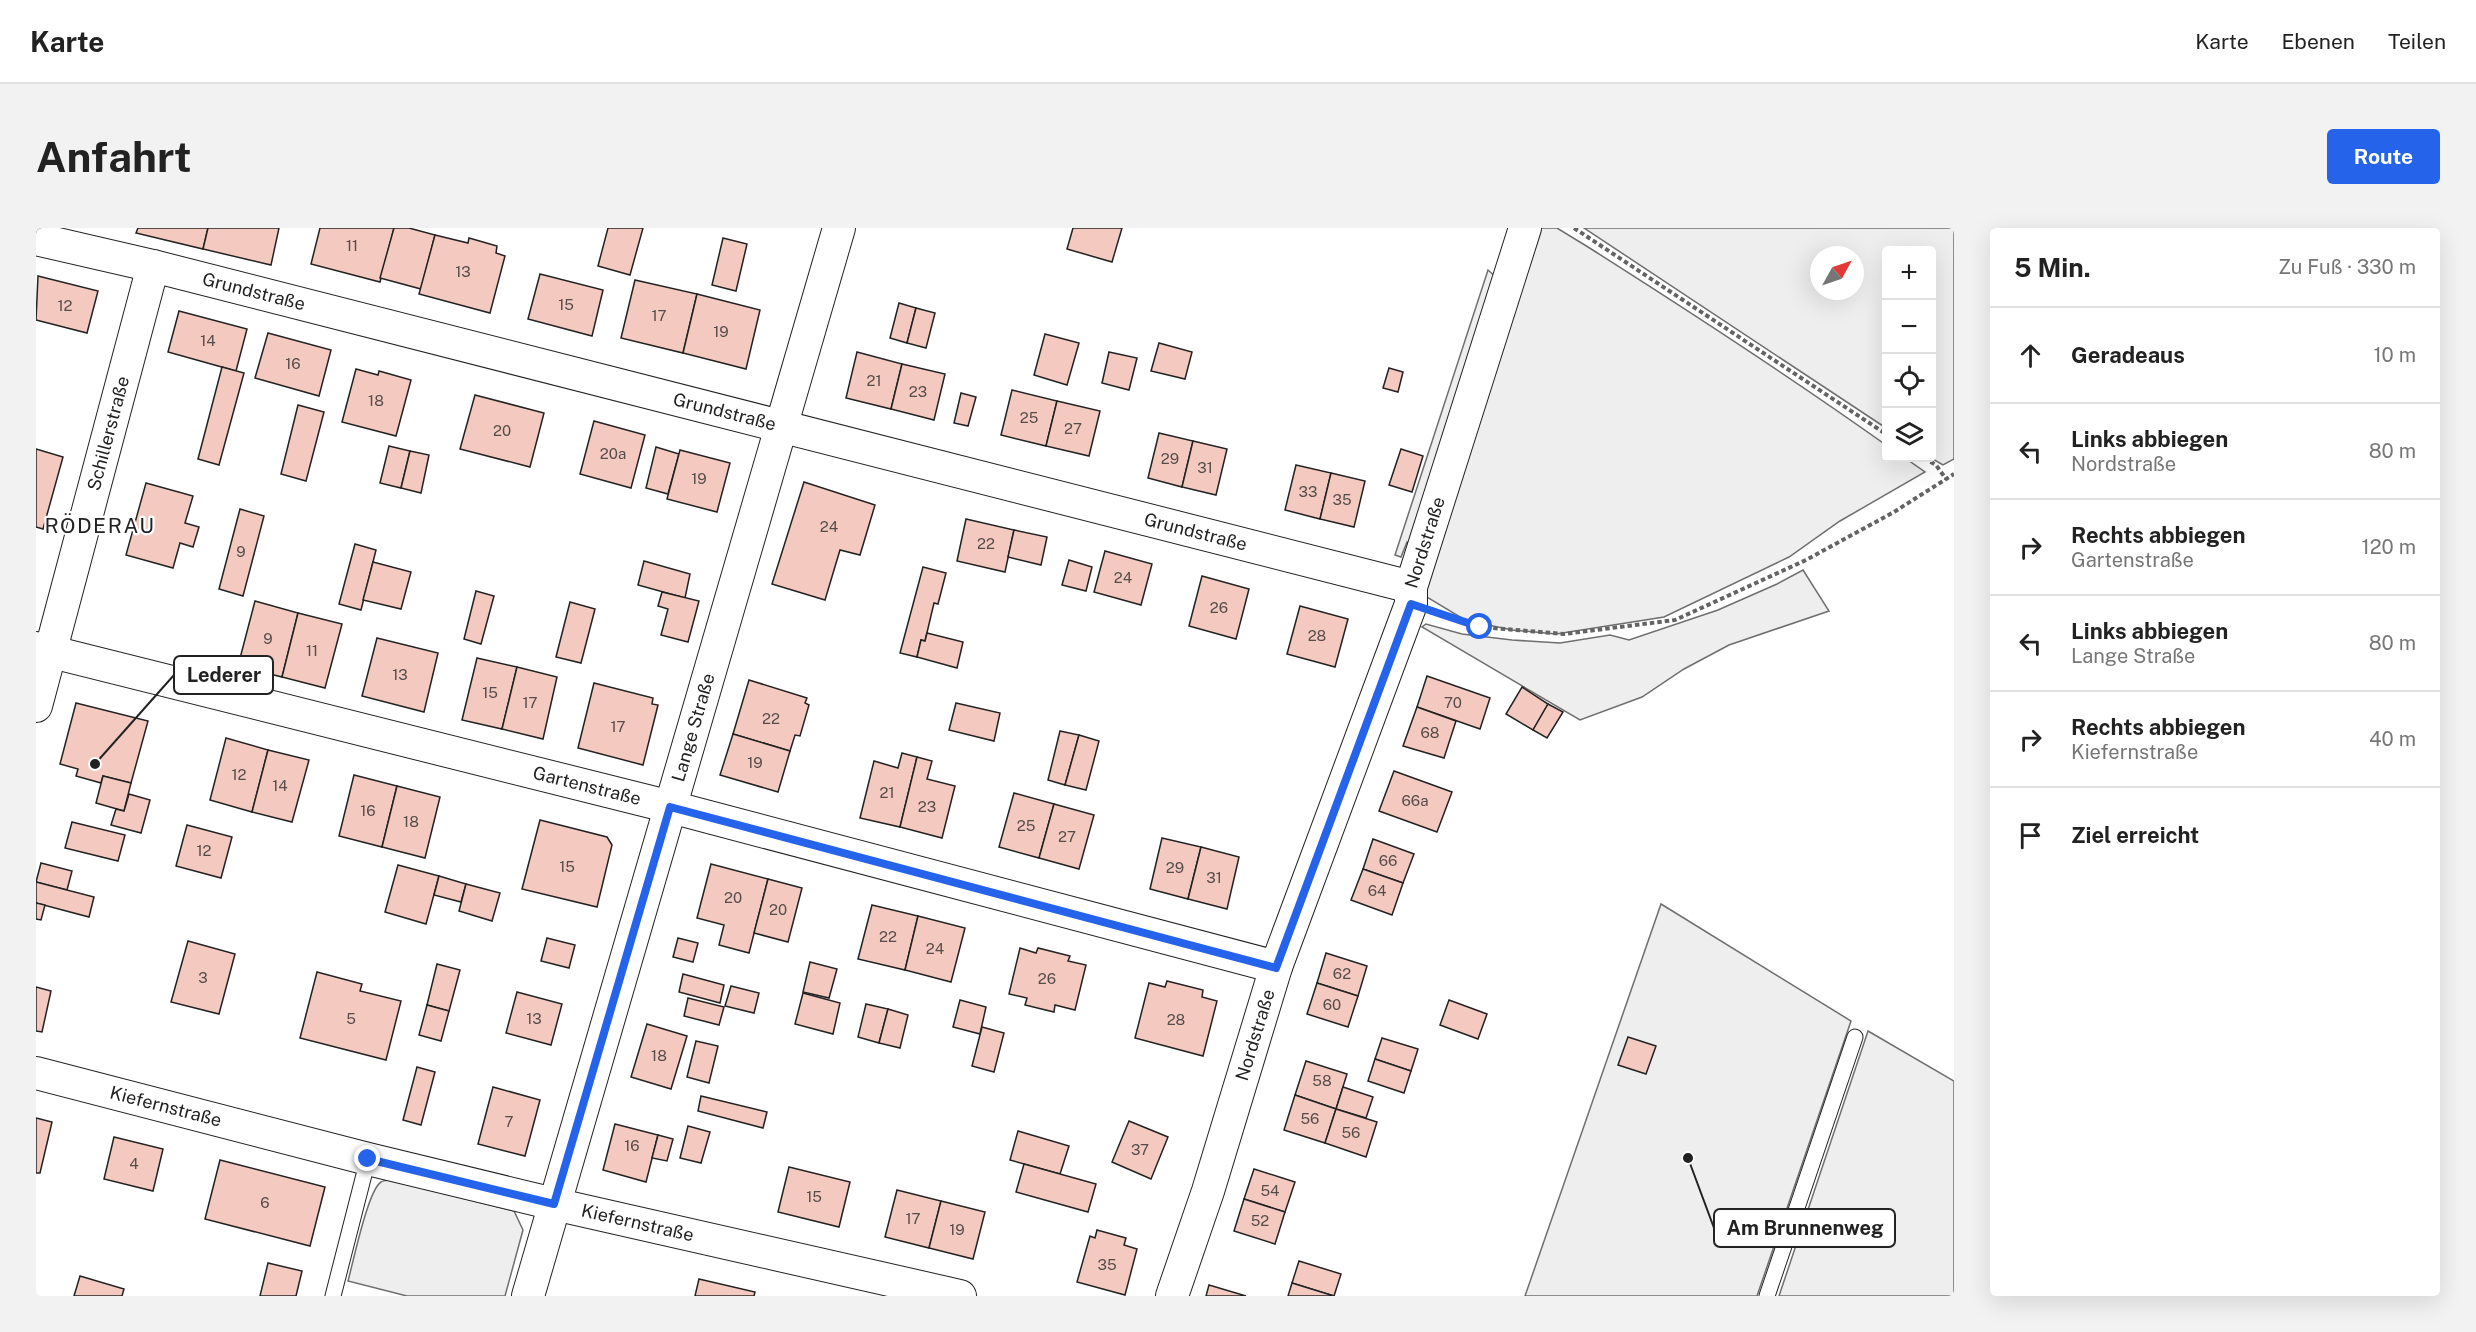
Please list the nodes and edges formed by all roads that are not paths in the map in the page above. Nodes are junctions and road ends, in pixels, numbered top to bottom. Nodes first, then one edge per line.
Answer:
1 (839, 228) edge
2 (1525, 228) edge
3 (36, 239) edge
4 (153, 266) junction
5 (782, 425) junction
6 (1411, 595) junction
7 (43, 650) edge
8 (36, 706) edge
9 (670, 807) junction
10 (1276, 968) junction
11 (1855, 1037) dead end
12 (36, 1073) edge
13 (368, 1159) junction
14 (554, 1204) junction
15 (333, 1296) edge
16 (528, 1296) edge
17 (960, 1296) edge
18 (1172, 1296) edge
19 (1767, 1296) edge

1 - 5 street, Lange Straße
2 - 6 street, Nordstraße
3 - 4 street, Grundstraße
4 - 5 street, Grundstraße
4 - 7 street, Schillerstraße
5 - 6 street, Grundstraße
5 - 9 street, Lange Straße
6 - 10 street, Nordstraße
7 - 8 street, Schillerstraße
7 - 9 street, Gartenstraße
9 - 10 street, Gartenstraße
9 - 14 street, Lange Straße
10 - 18 street, Nordstraße
11 - 19 lane
12 - 13 street, Kiefernstraße
13 - 14 street, Kiefernstraße
13 - 15 lane
14 - 16 street, Lange Straße
14 - 17 street, Kiefernstraße

